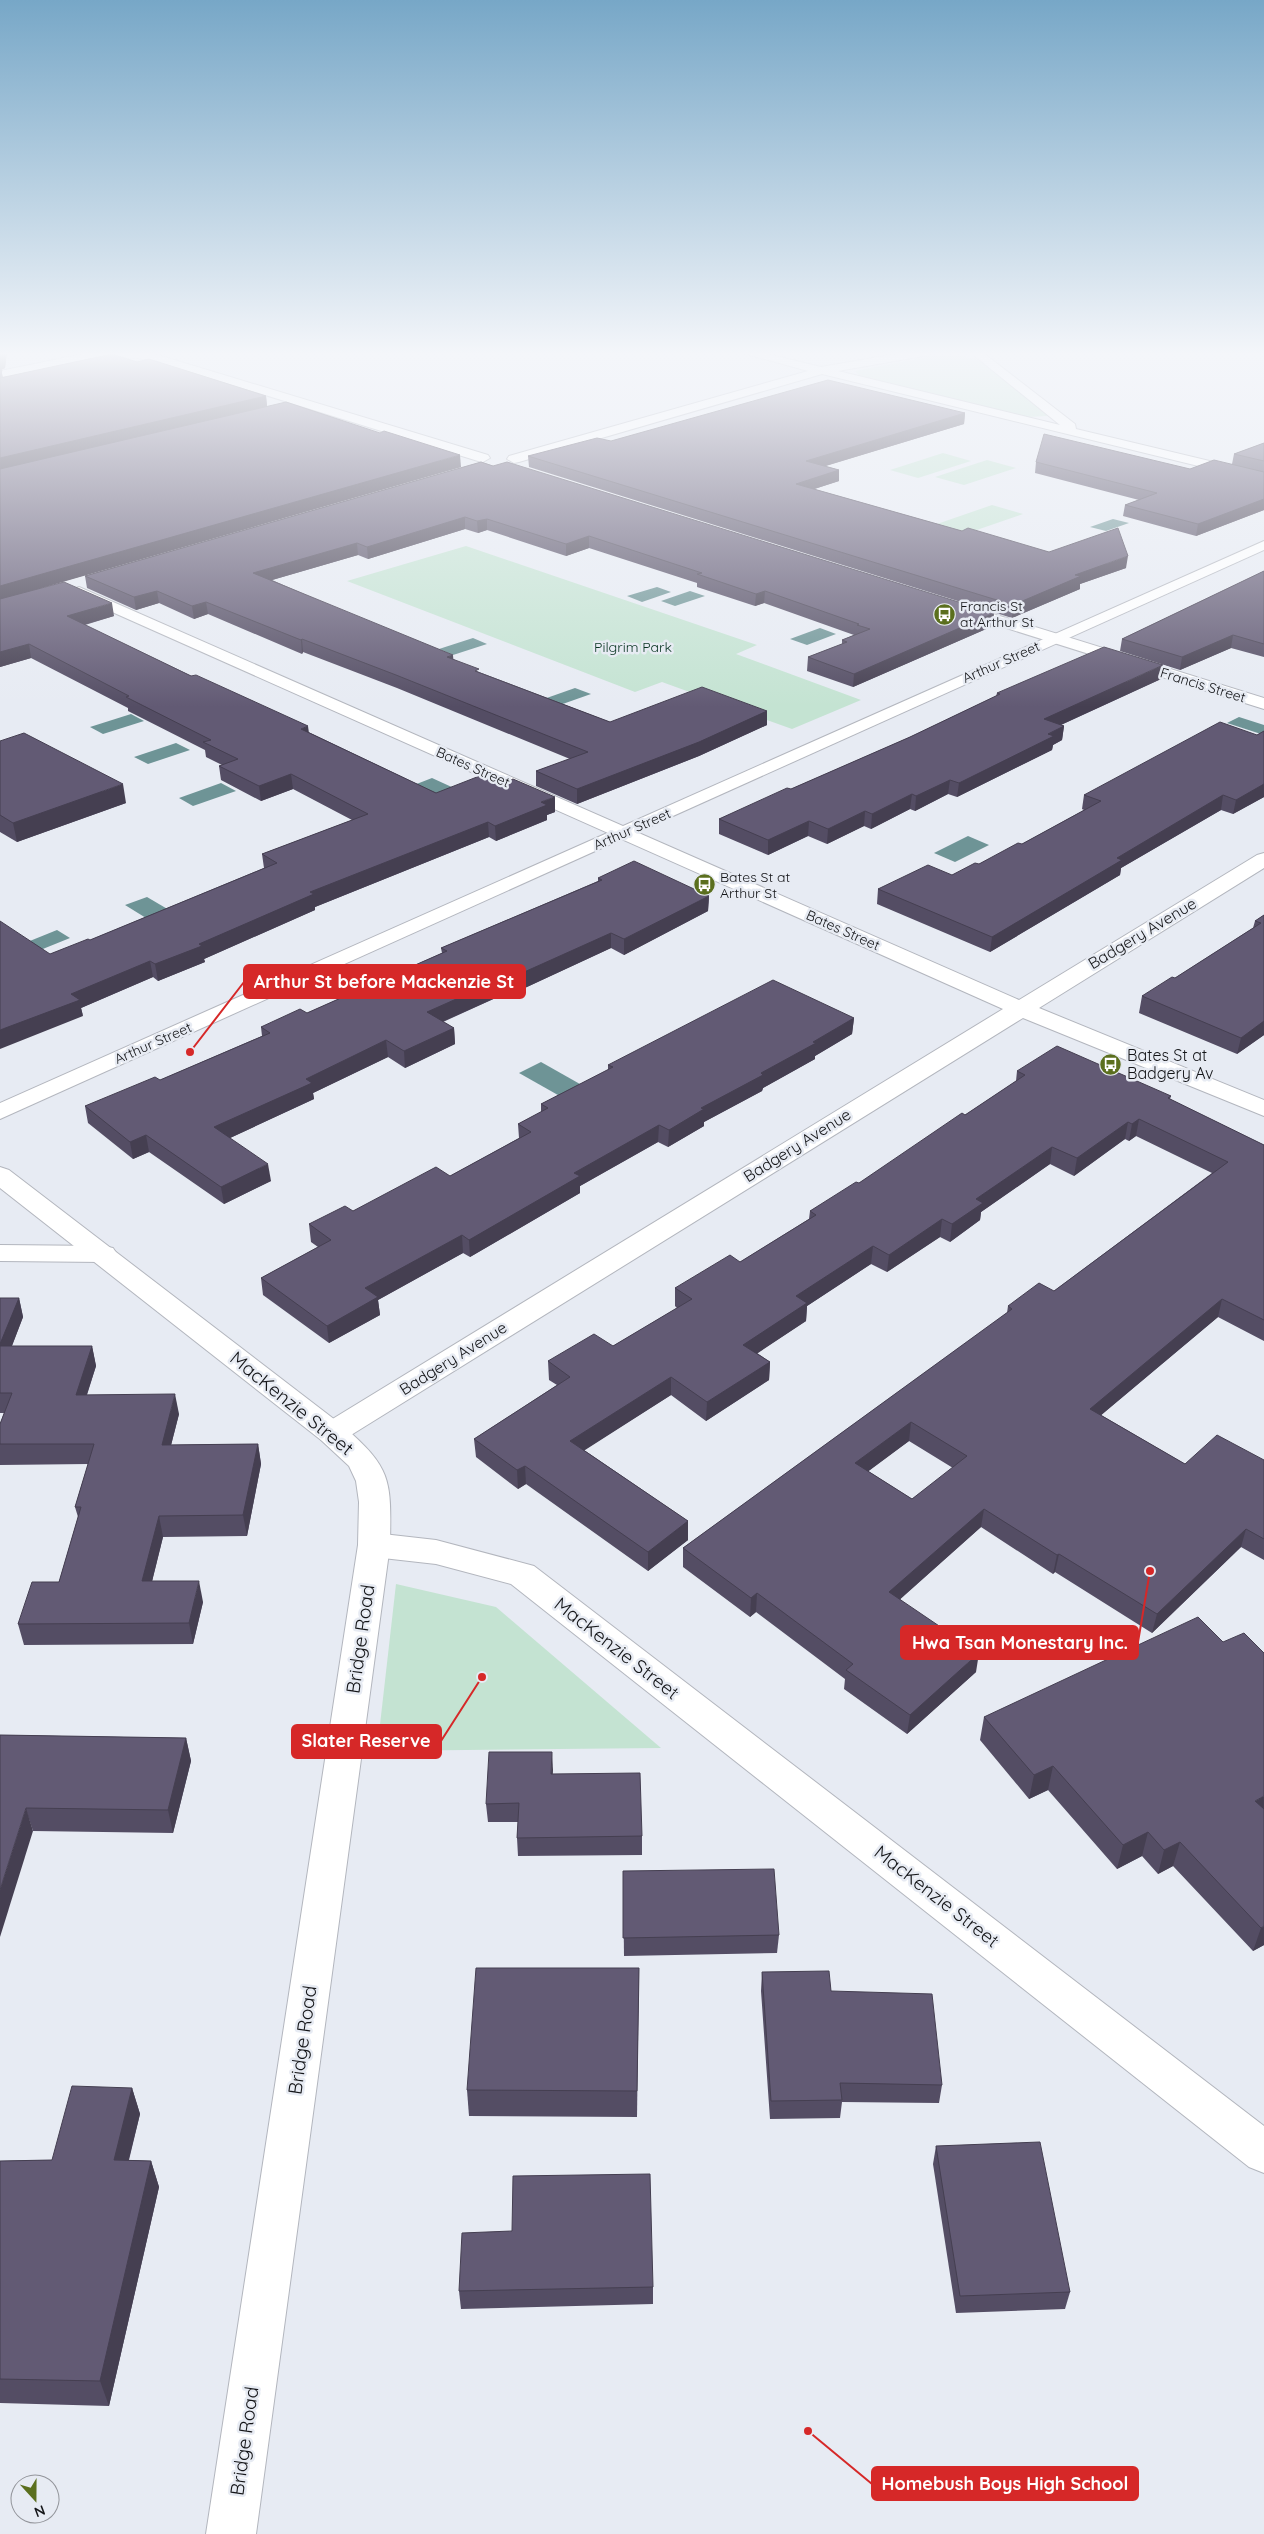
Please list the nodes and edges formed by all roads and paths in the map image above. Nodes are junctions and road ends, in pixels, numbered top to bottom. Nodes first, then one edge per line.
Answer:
1 (1232, 470) edge
2 (1264, 478) edge
3 (1264, 545) edge
4 (88, 582) edge
5 (944, 604) edge
6 (1053, 638) junction
7 (1264, 704) edge
8 (622, 834) junction
9 (1264, 859) edge
10 (1020, 1008) junction
11 (1264, 1109) edge
12 (0, 1112) edge
13 (0, 1175) edge
14 (0, 1253) edge
15 (104, 1254) junction
16 (332, 1433) junction
17 (374, 1546) junction
18 (1264, 2152) edge
19 (231, 2534) edge

1 - 2 street
3 - 6 street, Arthur Street
4 - 8 street, Bates Street
5 - 6 street, Francis Street
6 - 7 street, Francis Street
6 - 8 street, Arthur Street
8 - 10 street, Bates Street
8 - 12 street, Arthur Street
9 - 10 street, Badgery Avenue
10 - 11 street, Bates Street
10 - 16 street, Badgery Avenue
13 - 15 street, MacKenzie Street
14 - 15 street
15 - 16 street, MacKenzie Street
16 - 17 street, MacKenzie Street
17 - 18 street, MacKenzie Street
17 - 19 street, Bridge Road

